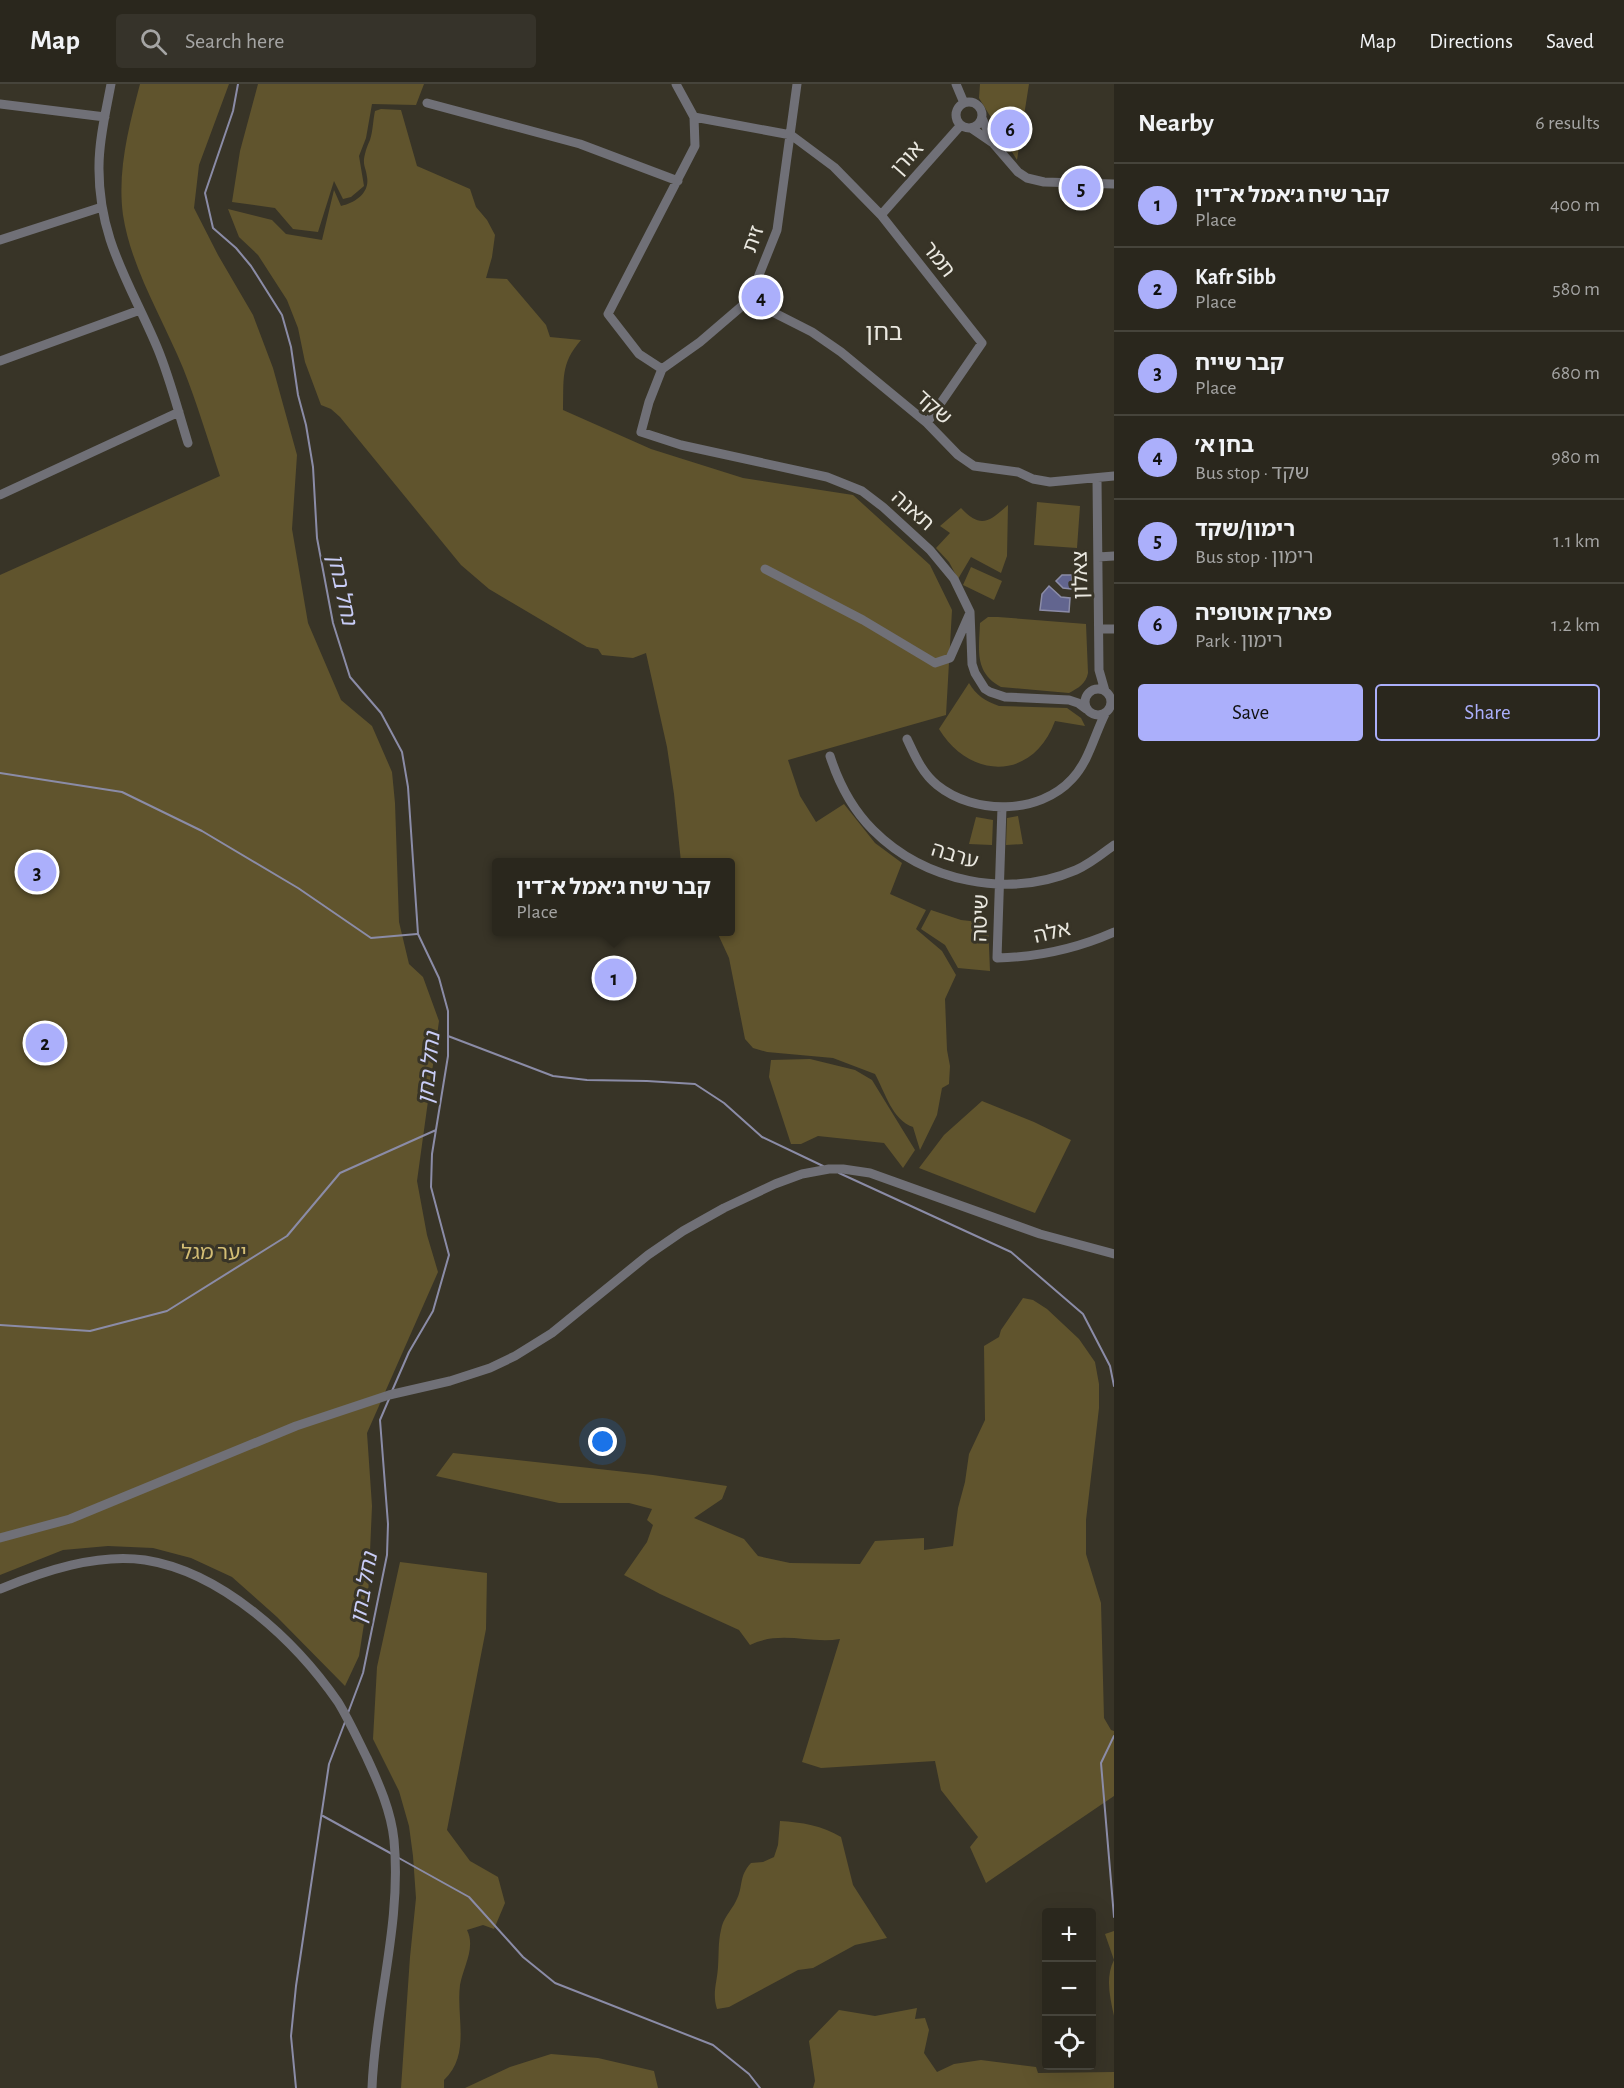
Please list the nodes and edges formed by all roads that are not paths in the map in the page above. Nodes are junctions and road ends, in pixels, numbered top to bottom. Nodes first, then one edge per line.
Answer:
1 (111, 84) edge
2 (676, 84) edge
3 (797, 84) edge
4 (956, 84) edge
5 (427, 103) dead end
6 (964, 103) junction
7 (0, 104) edge
8 (105, 117) junction
9 (694, 117) junction
10 (982, 118) junction
11 (961, 125) junction
12 (971, 128) junction
13 (791, 135) junction
14 (993, 143) junction
15 (678, 181) junction
16 (1114, 184) edge
17 (102, 207) junction
18 (881, 215) junction
19 (0, 240) edge
20 (749, 300) junction
21 (140, 310) junction
22 (0, 361) edge
23 (662, 369) junction
24 (179, 411) junction
25 (927, 423) junction
26 (188, 443) dead end
27 (1114, 476) edge
28 (1097, 479) junction
29 (0, 495) edge
30 (1114, 556) edge
31 (1098, 557) junction
32 (765, 569) dead end
33 (970, 612) junction
34 (1099, 629) junction
35 (1114, 629) edge
36 (1099, 670) junction
37 (1090, 692) junction
38 (1069, 700) junction
39 (1109, 703) edge
40 (1088, 711) junction
41 (908, 739) dead end
42 (1093, 741) junction
43 (830, 756) dead end
44 (1002, 807) junction
45 (1114, 845) edge
46 (999, 884) junction
47 (1114, 932) edge
48 (997, 958) joint
49 (1114, 1254) edge
50 (0, 1538) edge
51 (0, 1589) edge
52 (372, 2088) edge

1 - 8 street
2 - 9 street
3 - 13 street, זית
4 - 6 street
5 - 15 street
6 - 10 street
6 - 11 street
7 - 8 street
8 - 17 street
9 - 13 street
9 - 15 street
10 - 12 street
10 - 14 street
11 - 12 street
11 - 18 street, אורן
12 - 14 street
13 - 18 street, תמר
13 - 20 street, זית
14 - 16 street
15 - 23 street
17 - 19 street
17 - 21 street
18 - 25 street, תמר
20 - 23 street, זית
20 - 25 street, שקד
21 - 22 street
21 - 24 street
23 - 33 street, תאנה
24 - 26 street
24 - 29 street
25 - 28 street, שקד
27 - 28 street, שקד
28 - 31 street, צאלון
30 - 31 street
31 - 34 street, צאלון
32 - 33 street
33 - 38 street, תאנה
34 - 35 street
34 - 36 street, צאלון
36 - 37 street, צאלון
36 - 39 street, צאלון
37 - 38 street, תאנה
37 - 39 street
37 - 40 street, צאלון
38 - 40 street, תאנה
39 - 40 street
39 - 42 street
40 - 42 street
41 - 44 street
42 - 44 street
43 - 46 street, ערבה
44 - 46 street, שיטה
45 - 46 street, ערבה
46 - 48 street, שיטה
47 - 48 street, אלה
49 - 50 street
51 - 52 street

